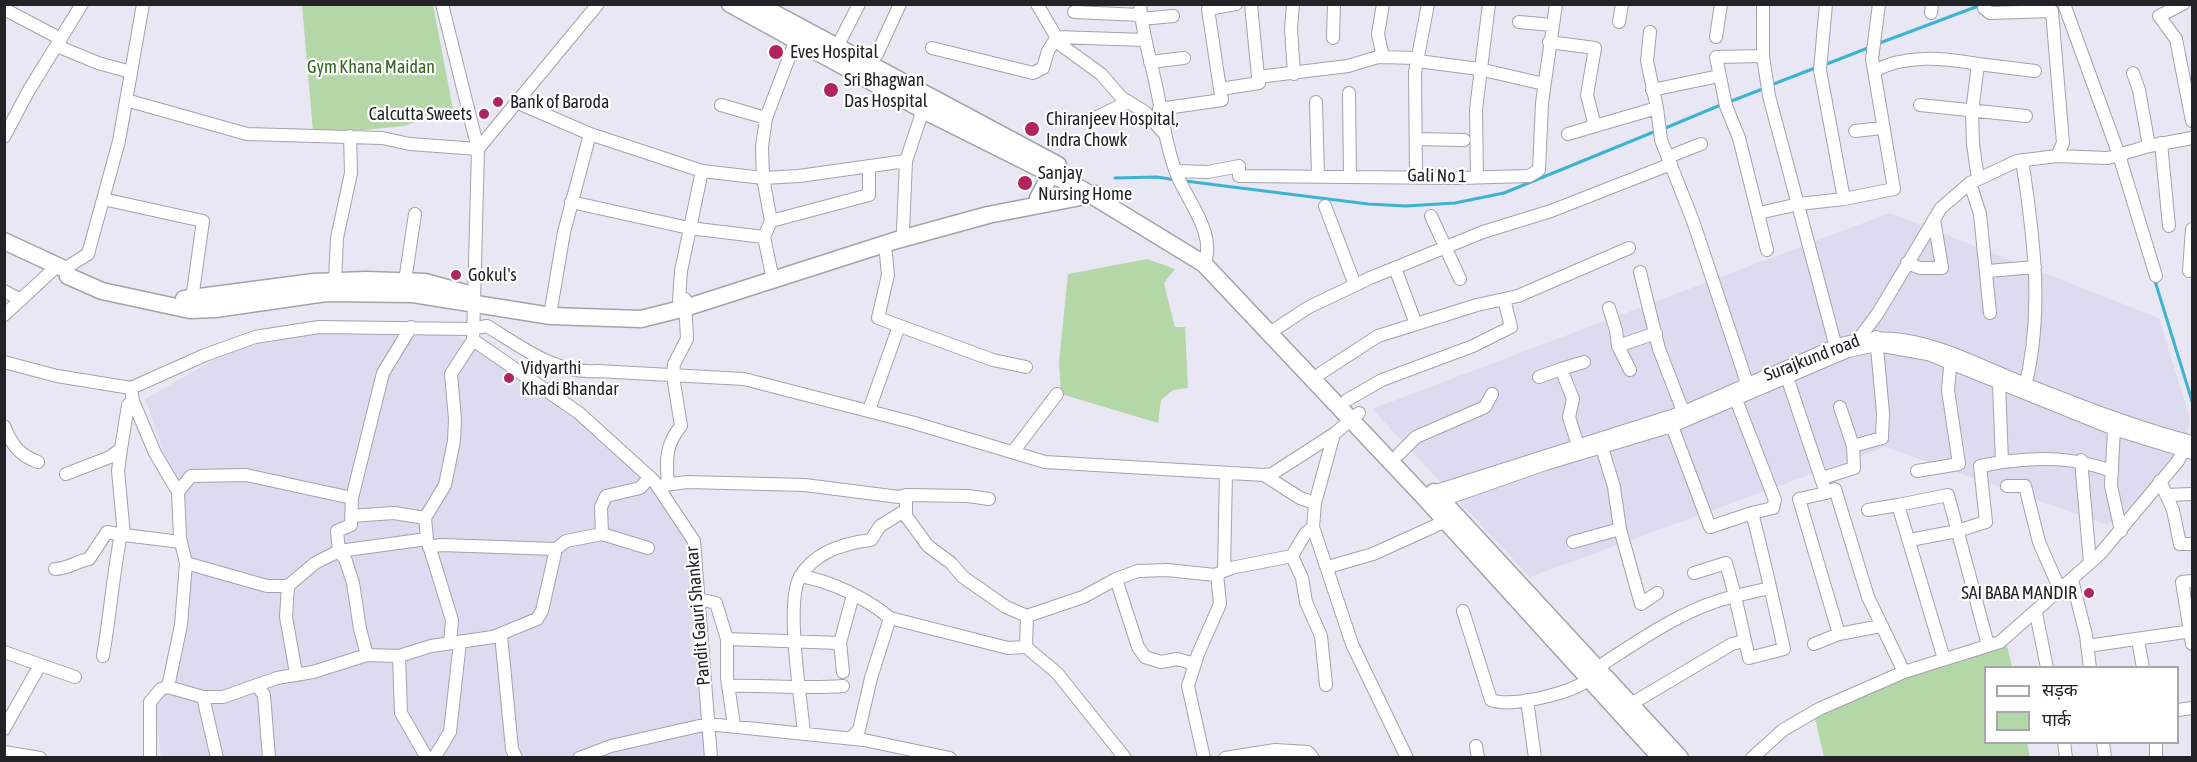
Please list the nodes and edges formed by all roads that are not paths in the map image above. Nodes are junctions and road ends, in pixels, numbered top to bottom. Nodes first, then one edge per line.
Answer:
1 (82, 4) edge
2 (143, 4) edge
3 (442, 4) edge
4 (598, 4) edge
5 (730, 4) edge
6 (757, 4) edge
7 (860, 4) edge
8 (900, 4) edge
9 (1037, 4) edge
10 (1236, 4) edge
11 (1251, 4) edge
12 (1293, 4) edge
13 (1335, 4) edge
14 (1383, 4) edge
15 (1428, 4) edge
16 (1489, 4) edge
17 (1556, 4) edge
18 (1622, 4) edge
19 (1721, 4) edge
20 (1763, 4) edge
21 (1826, 4) edge
22 (1879, 4) edge
23 (2064, 4) edge
24 (2183, 4) edge
25 (1984, 8) dead end
26 (4, 9) edge
27 (1074, 12) dead end
28 (1140, 13) edge
29 (1173, 16) dead end
30 (1519, 22) dead end
31 (1619, 22) dead end
32 (1552, 25) junction
33 (1650, 32) dead end
34 (798, 34) junction
35 (1057, 37) junction
36 (1716, 37) dead end
37 (1333, 38) dead end
38 (1145, 40) junction
39 (59, 42) junction
40 (1549, 42) junction
41 (837, 47) junction
42 (932, 48) dead end
43 (1763, 56) junction
44 (1383, 57) junction
45 (1184, 58) dead end
46 (1418, 59) junction
47 (1150, 62) junction
48 (869, 64) junction
49 (1978, 64) junction
50 (1479, 69) junction
51 (2035, 70) dead end
52 (1874, 71) junction
53 (132, 72) junction
54 (1294, 74) junction
55 (2133, 74) dead end
56 (1719, 76) junction
57 (1258, 77) junction
58 (1544, 84) junction
59 (1220, 89) junction
60 (1652, 90) junction
61 (1349, 93) dead end
62 (126, 100) junction
63 (516, 102) junction
64 (1128, 102) junction
65 (1316, 102) dead end
66 (722, 105) dead end
67 (1920, 105) dead end
68 (1657, 108) junction
69 (1160, 109) junction
70 (923, 110) junction
71 (1972, 111) junction
72 (2026, 116) dead end
73 (766, 118) junction
74 (1095, 118) dead end
75 (2193, 121) edge
76 (1595, 126) junction
77 (1882, 128) junction
78 (1855, 131) dead end
79 (1163, 132) junction
80 (590, 134) junction
81 (1568, 134) dead end
82 (350, 136) junction
83 (4, 137) edge
84 (2193, 138) edge
85 (1416, 139) junction
86 (1464, 140) dead end
87 (1701, 144) dead end
88 (2155, 144) junction
89 (478, 149) junction
90 (2057, 156) junction
91 (2115, 156) junction
92 (1669, 160) junction
93 (2022, 160) junction
94 (906, 161) junction
95 (869, 168) junction
96 (702, 171) junction
97 (1176, 171) junction
98 (1051, 174) junction
99 (1350, 176) junction
100 (1416, 176) junction
101 (1318, 177) junction
102 (1477, 177) junction
103 (763, 178) junction
104 (1974, 181) junction
105 (1095, 191) junction
106 (1038, 198) junction
107 (103, 199) junction
108 (1844, 199) junction
109 (572, 202) junction
110 (1799, 204) junction
111 (1325, 206) dead end
112 (1759, 213) junction
113 (416, 214) dead end
114 (1431, 216) dead end
115 (1934, 219) junction
116 (771, 221) junction
117 (2169, 226) dead end
118 (689, 228) junction
119 (2193, 229) edge
120 (903, 231) junction
121 (765, 237) junction
122 (4, 241) edge
123 (885, 243) junction
124 (1445, 247) junction
125 (1629, 249) dead end
126 (1767, 250) dead end
127 (1206, 259) junction
128 (1907, 263) junction
129 (2035, 267) junction
130 (1395, 268) junction
131 (65, 269) junction
132 (1988, 271) junction
133 (2189, 271) dead end
134 (1640, 272) dead end
135 (772, 275) junction
136 (2157, 276) dead end
137 (1460, 279) dead end
138 (335, 281) junction
139 (405, 281) junction
140 (1355, 285) junction
141 (425, 289) junction
142 (4, 291) edge
143 (472, 299) junction
144 (1503, 299) junction
145 (21, 300) junction
146 (683, 303) junction
147 (191, 305) junction
148 (1609, 308) dead end
149 (551, 309) junction
150 (1990, 313) dead end
151 (4, 315) edge
152 (1416, 324) junction
153 (899, 326) junction
154 (411, 327) junction
155 (1277, 328) junction
156 (1656, 333) junction
157 (472, 334) junction
158 (1876, 341) junction
159 (1858, 343) junction
160 (1618, 346) junction
161 (1837, 350) junction
162 (1951, 357) junction
163 (4, 362) edge
164 (1584, 362) dead end
165 (1026, 367) dead end
166 (1561, 369) junction
167 (1630, 370) dead end
168 (1321, 374) junction
169 (673, 376) junction
170 (1539, 377) dead end
171 (1787, 377) junction
172 (1999, 383) junction
173 (1749, 388) junction
174 (2025, 389) junction
175 (1057, 394) dead end
176 (1492, 394) dead end
177 (132, 395) junction
178 (1734, 395) junction
179 (1347, 400) junction
180 (1840, 407) dead end
181 (869, 410) junction
182 (1355, 416) junction
183 (1685, 416) junction
184 (1670, 422) junction
185 (4, 426) edge
186 (2114, 429) junction
187 (1334, 434) junction
188 (1600, 444) junction
189 (1853, 446) junction
190 (2189, 447) edge
191 (121, 449) junction
192 (1579, 449) junction
193 (1013, 452) junction
194 (1399, 454) junction
195 (2081, 460) junction
196 (38, 462) dead end
197 (2002, 462) junction
198 (1917, 471) dead end
199 (2112, 471) junction
200 (1226, 473) junction
201 (66, 474) dead end
202 (1264, 475) junction
203 (1822, 478) junction
204 (2160, 481) junction
205 (659, 482) junction
206 (2007, 486) dead end
207 (178, 492) junction
208 (1826, 493) junction
209 (2193, 494) edge
210 (906, 495) junction
211 (2166, 495) junction
212 (1432, 497) junction
213 (352, 498) junction
214 (988, 500) dead end
215 (1315, 504) junction
216 (1898, 505) junction
217 (906, 510) junction
218 (1868, 510) dead end
219 (1752, 513) junction
220 (351, 516) junction
221 (425, 518) junction
222 (1446, 521) junction
223 (1313, 527) junction
224 (1620, 530) junction
225 (1957, 531) junction
226 (2121, 531) junction
227 (123, 534) junction
228 (602, 534) junction
229 (1910, 540) junction
230 (181, 542) junction
231 (1573, 542) dead end
232 (428, 543) junction
233 (2193, 544) edge
234 (648, 548) dead end
235 (556, 549) junction
236 (339, 551) junction
237 (1292, 556) junction
238 (186, 563) junction
239 (2090, 563) junction
240 (1328, 567) junction
241 (55, 568) dead end
242 (1220, 572) junction
243 (1694, 573) dead end
244 (800, 576) junction
245 (1116, 579) junction
246 (2072, 580) junction
247 (2193, 581) edge
248 (288, 586) junction
249 (1770, 588) junction
250 (2060, 590) junction
251 (1657, 593) dead end
252 (853, 595) junction
253 (1735, 596) junction
254 (698, 599) junction
255 (1463, 611) dead end
256 (2036, 613) junction
257 (1027, 616) junction
258 (890, 618) junction
259 (1881, 626) junction
260 (1839, 634) junction
261 (501, 635) junction
262 (2192, 636) edge
263 (727, 639) junction
264 (796, 640) junction
265 (1744, 640) junction
266 (2138, 640) junction
267 (455, 642) junction
268 (840, 643) junction
269 (1814, 644) dead end
270 (1988, 645) junction
271 (2087, 646) junction
272 (1026, 647) junction
273 (4, 652) edge
274 (367, 655) junction
275 (103, 656) dead end
276 (399, 656) junction
277 (1944, 659) junction
278 (1194, 664) junction
279 (40, 665) junction
280 (2047, 666) edge
281 (2090, 666) edge
282 (2143, 666) edge
283 (843, 672) dead end
284 (1904, 672) junction
285 (296, 673) junction
286 (1595, 674) junction
287 (75, 677) dead end
288 (1326, 685) dead end
289 (729, 686) junction
290 (843, 686) dead end
291 (168, 687) junction
292 (258, 687) junction
293 (800, 689) junction
294 (203, 697) junction
295 (1527, 700) junction
296 (1631, 704) junction
297 (708, 724) junction
298 (734, 725) junction
299 (4, 729) edge
300 (804, 733) junction
301 (851, 738) junction
302 (4, 752) edge
303 (1311, 756) edge
304 (40, 758) edge
305 (150, 758) edge
306 (217, 758) edge
307 (269, 758) edge
308 (427, 758) edge
309 (434, 758) edge
310 (516, 758) edge
311 (579, 758) edge
312 (711, 758) edge
313 (950, 758) edge
314 (1125, 758) edge
315 (1204, 758) edge
316 (1225, 758) edge
317 (1407, 758) edge
318 (1534, 758) edge
319 (1661, 758) edge
320 (1680, 758) edge
321 (1752, 758) edge

1 - 39 street
2 - 53 street
3 - 89 street
4 - 63 street
5 - 34 main road
6 - 34 main road
7 - 41 street
8 - 48 street
9 - 35 street
10 - 59 street
11 - 57 street
12 - 54 street
13 - 37 street
14 - 44 street
15 - 46 street
16 - 50 street
17 - 32 street, Gali No 1
18 - 31 street
19 - 36 street
20 - 43 street
21 - 108 street
22 - 52 street
23 - 91 street
24 - 75 street
25 - 90 street
26 - 39 street
27 - 28 street
28 - 29 street
28 - 38 street
30 - 32 street
32 - 40 street, Gali No 1
33 - 60 street
34 - 41 main road
34 - 70 main road
34 - 73 street
35 - 38 street
35 - 42 street
35 - 64 street
38 - 47 street
39 - 53 street
39 - 83 street
40 - 58 street, Gali No 1
40 - 76 street
41 - 48 main road
43 - 56 street
43 - 110 street
44 - 46 street
44 - 54 street
45 - 47 street
46 - 50 street
46 - 85 street
47 - 69 street
48 - 105 main road
49 - 51 street
49 - 52 street
49 - 71 street
50 - 58 street
50 - 102 street
52 - 77 street
53 - 62 street
54 - 57 street
55 - 88 street
56 - 60 street
56 - 112 street
57 - 59 street
58 - 102 street, Gali No 1
59 - 69 street
60 - 68 street
61 - 99 street
62 - 82 street
62 - 107 street
63 - 80 street
63 - 89 street
64 - 74 street
64 - 79 street
65 - 101 street
66 - 73 street
67 - 71 street
68 - 76 street
68 - 92 street
69 - 79 street
70 - 94 street
70 - 98 main road
71 - 72 street
71 - 104 street
73 - 103 street
76 - 81 street
77 - 78 street
77 - 108 street
79 - 97 street
80 - 96 street
80 - 109 street
82 - 89 street
82 - 138 street
84 - 88 street
85 - 86 street
85 - 100 street
87 - 92 street
88 - 91 street
88 - 117 street
89 - 143 street
90 - 91 street
90 - 93 street
91 - 136 street
92 - 124 street
92 - 173 street
93 - 104 street
93 - 129 street
94 - 95 street
94 - 120 street
95 - 103 street
95 - 116 street
96 - 103 street
96 - 118 street
97 - 101 street, Gali No 1
97 - 127 street
98 - 105 main road
98 - 106 main road
99 - 100 street, Gali No 1
99 - 101 street, Gali No 1
100 - 102 street, Gali No 1
103 - 116 street
104 - 115 street
104 - 132 street
105 - 106 main road
105 - 123 main road
105 - 127 main road
106 - 120 main road
107 - 131 street
107 - 147 street
108 - 110 street
109 - 118 street
109 - 149 street
110 - 112 street
110 - 161 street
111 - 140 street
112 - 126 street
113 - 139 street
114 - 124 street
115 - 128 street
115 - 128 street
116 - 121 street
118 - 121 street
118 - 146 street
119 - 133 street
120 - 135 main road
121 - 135 street
122 - 131 main road
123 - 146 main road
123 - 153 street
124 - 130 street
124 - 137 street
125 - 144 street
127 - 155 main road
127 - 182 main road
128 - 159 street
129 - 132 street
129 - 174 street
130 - 140 street
130 - 152 street
131 - 145 street
131 - 147 main road
132 - 150 street
134 - 156 street
135 - 146 main road
138 - 139 main road
138 - 147 main road
139 - 141 main road
140 - 155 street
141 - 143 main road
141 - 147 main road
142 - 145 street
143 - 146 main road
143 - 149 main road
143 - 157 street
144 - 152 street
144 - 179 street
145 - 151 street
146 - 149 main road
146 - 169 street
148 - 160 street
152 - 168 street
153 - 165 street
153 - 181 street
154 - 157 street
154 - 177 street
154 - 213 street
155 - 168 main road
156 - 160 street
156 - 183 street
157 - 169 street
157 - 205 street, Pandit Gauri Shankar
157 - 221 street
158 - 159 street, Surajkund road
158 - 162 street, Surajkund road
158 - 189 street
159 - 161 street, Surajkund road
160 - 167 street
161 - 171 street
161 - 173 street, Surajkund road
162 - 172 street
162 - 174 street, Surajkund road
162 - 198 street
163 - 177 street
164 - 166 street
166 - 170 street
166 - 192 street
168 - 179 main road
169 - 181 street
169 - 205 street
171 - 173 street
171 - 203 street
172 - 174 street
172 - 197 street
173 - 178 street, Surajkund road
174 - 186 street
174 - 190 street, Surajkund road
175 - 193 street
176 - 194 street
177 - 191 street
177 - 207 street
178 - 183 street, Surajkund road
178 - 219 street
179 - 182 main road
180 - 189 street
181 - 193 street
182 - 187 street
182 - 194 main road
182 - 212 main road
183 - 184 street, Surajkund road
184 - 188 street, Surajkund road
184 - 219 street
185 - 196 street
186 - 190 street
186 - 199 street
187 - 202 street
187 - 215 street
188 - 192 street, Surajkund road
188 - 224 street
189 - 203 street
190 - 204 street
191 - 201 street
191 - 227 street
192 - 212 street, Surajkund road
193 - 200 street
194 - 212 main road
195 - 197 street
195 - 199 street
195 - 239 street
197 - 225 street
199 - 226 street
200 - 202 street
200 - 242 street
202 - 215 street
203 - 208 street
204 - 211 street
204 - 226 street
205 - 210 street
205 - 228 street
205 - 254 street, Pandit Gauri Shankar
206 - 250 street
207 - 213 street
207 - 230 street
208 - 259 street
208 - 260 street
209 - 211 street
210 - 214 street
210 - 217 street
211 - 233 street
212 - 222 main road
212 - 286 main road
213 - 220 street
215 - 223 street
216 - 218 street
216 - 225 street
216 - 229 street
217 - 244 street
217 - 257 street
219 - 249 street
220 - 221 street
220 - 236 street
221 - 232 street
222 - 240 street
222 - 286 main road
223 - 237 street
223 - 240 street
224 - 231 street
224 - 251 street
225 - 229 street
225 - 270 street
226 - 239 street
227 - 230 street
227 - 241 street
227 - 275 street
228 - 234 street
228 - 235 street
229 - 277 street
230 - 238 street
232 - 235 street
232 - 236 street
232 - 267 street
235 - 261 street
236 - 248 street
236 - 274 street
237 - 242 street
237 - 288 street
238 - 248 street
238 - 291 street
239 - 246 street
240 - 317 street
242 - 245 street
242 - 278 street
243 - 253 street
244 - 252 street
244 - 264 street
245 - 257 street
245 - 278 street
246 - 250 street
246 - 271 street
247 - 262 street
248 - 285 street
249 - 253 street
249 - 265 street
250 - 256 street
252 - 258 street
252 - 268 street
253 - 265 street
253 - 286 street
254 - 263 street
254 - 297 street, Pandit Gauri Shankar
255 - 295 street
256 - 270 street
256 - 280 street
257 - 272 street
258 - 272 street
258 - 301 street
259 - 260 street
259 - 284 street
260 - 269 street
261 - 267 street
261 - 310 street
262 - 266 street
263 - 264 street
263 - 289 street
264 - 268 street
264 - 293 street
265 - 296 street
266 - 271 street
266 - 282 street
267 - 276 street
267 - 309 street
268 - 283 street
270 - 277 street
271 - 281 street
272 - 314 street
273 - 279 street
274 - 276 street
274 - 285 street
276 - 308 street
277 - 284 street
278 - 315 street
279 - 287 street
279 - 299 street
284 - 321 street
285 - 292 street
286 - 295 street
286 - 296 main road
286 - 319 main road
289 - 293 street
289 - 298 street
290 - 293 street
291 - 294 street
291 - 305 street
292 - 294 street
292 - 307 street
293 - 300 street
294 - 306 street
295 - 318 street
296 - 320 main road
297 - 298 street
297 - 311 street
297 - 312 street, Pandit Gauri Shankar
298 - 300 street
300 - 301 street
301 - 313 street
302 - 304 street
303 - 316 street

